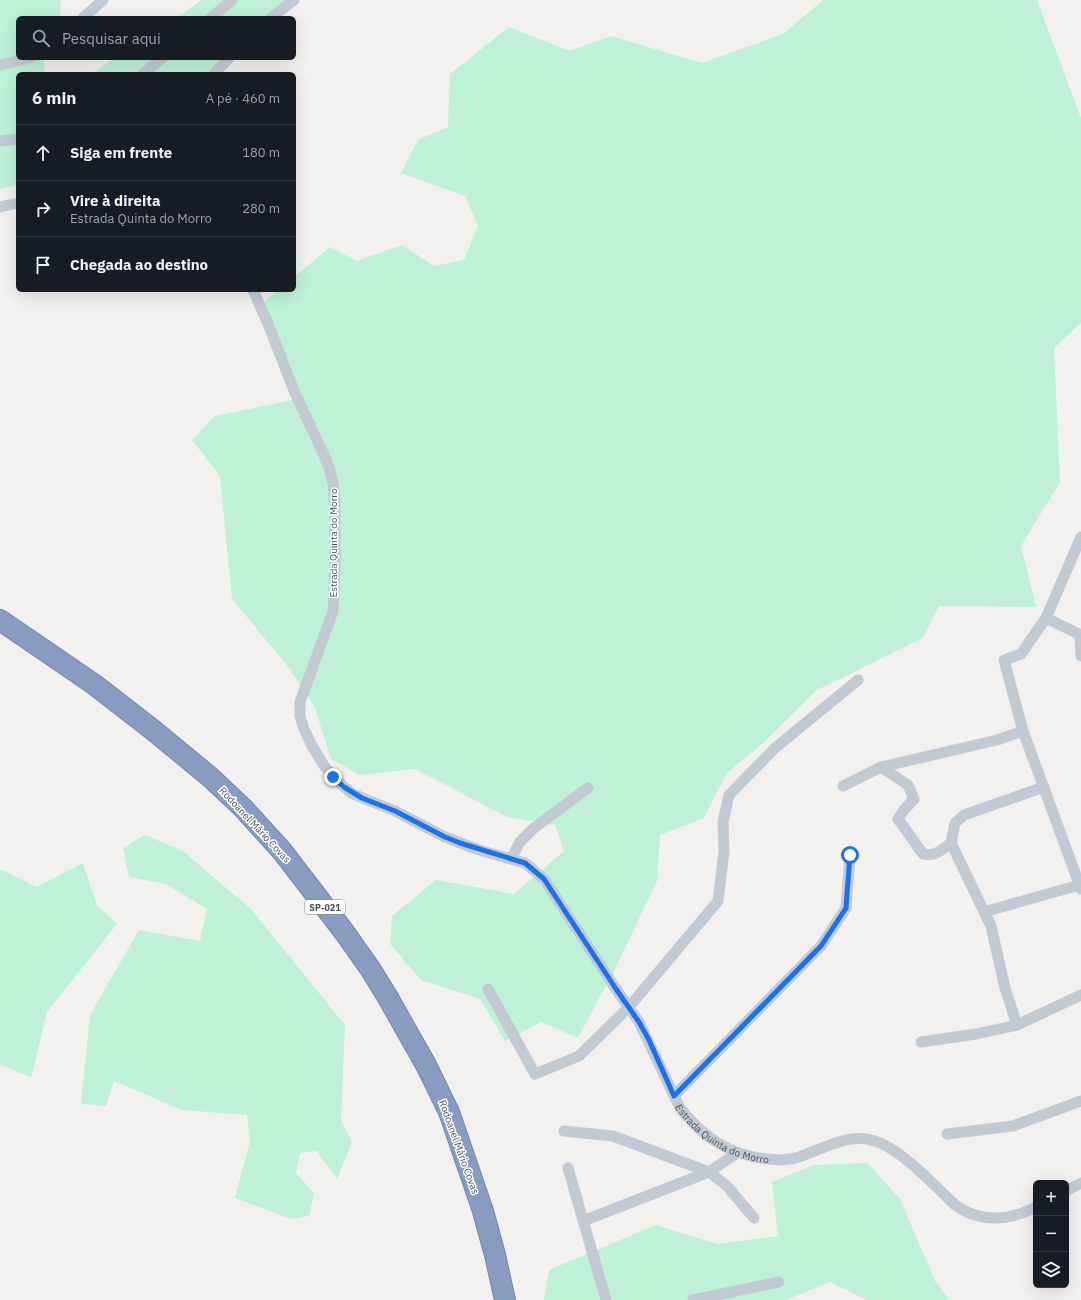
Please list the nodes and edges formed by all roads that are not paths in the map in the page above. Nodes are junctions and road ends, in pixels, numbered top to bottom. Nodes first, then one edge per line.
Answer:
1 (103, 0) edge
2 (232, 0) edge
3 (294, 0) edge
4 (85, 16) edge
5 (212, 16) edge
6 (274, 16) edge
7 (21, 60) edge
8 (160, 60) edge
9 (227, 60) edge
10 (0, 65) edge
11 (145, 72) edge
12 (216, 72) edge
13 (16, 140) edge
14 (0, 141) edge
15 (16, 203) edge
16 (0, 207) edge
17 (254, 292) edge
18 (1081, 537) edge
19 (1046, 618) junction
20 (0, 620) edge
21 (1081, 635) edge
22 (1081, 656) edge
23 (858, 680) dead end
24 (1023, 731) junction
25 (881, 767) junction
26 (843, 786) dead end
27 (1044, 787) junction
28 (588, 788) dead end
29 (951, 843) junction
30 (850, 855) dead end
31 (511, 859) junction
32 (1080, 887) edge
33 (984, 912) junction
34 (488, 989) dead end
35 (1081, 994) edge
36 (629, 1007) junction
37 (1017, 1024) junction
38 (921, 1042) dead end
39 (674, 1096) junction
40 (1081, 1101) edge
41 (564, 1131) dead end
42 (947, 1134) dead end
43 (737, 1153) junction
44 (568, 1168) dead end
45 (709, 1172) junction
46 (1081, 1182) edge
47 (1069, 1189) edge
48 (1033, 1208) edge
49 (754, 1218) dead end
50 (583, 1221) junction
51 (779, 1282) dead end
52 (505, 1300) edge
53 (606, 1300) edge
54 (693, 1300) edge

1 - 4 street
2 - 5 street
3 - 6 street
7 - 10 street
8 - 11 street
9 - 12 street
13 - 14 street
15 - 16 street
17 - 31 street, Estrada Quinta do Morro
18 - 19 street
19 - 21 street
19 - 24 street
20 - 52 highway, Rodoanel Mário Covas / SP-021
21 - 22 street
23 - 36 street
24 - 25 street
24 - 27 street
25 - 26 street
25 - 29 street
27 - 29 street
27 - 32 street
28 - 31 street
29 - 33 street
30 - 39 street
31 - 36 street, Estrada Quinta do Morro
32 - 33 street
33 - 37 street
34 - 36 street
35 - 37 street
36 - 39 street, Estrada Quinta do Morro
37 - 38 street
39 - 43 street, Estrada Quinta do Morro
40 - 42 street
41 - 45 street
43 - 45 street
43 - 48 street, Estrada Quinta do Morro
44 - 50 street
45 - 49 street
45 - 50 street
46 - 47 street
50 - 53 street
51 - 54 street

